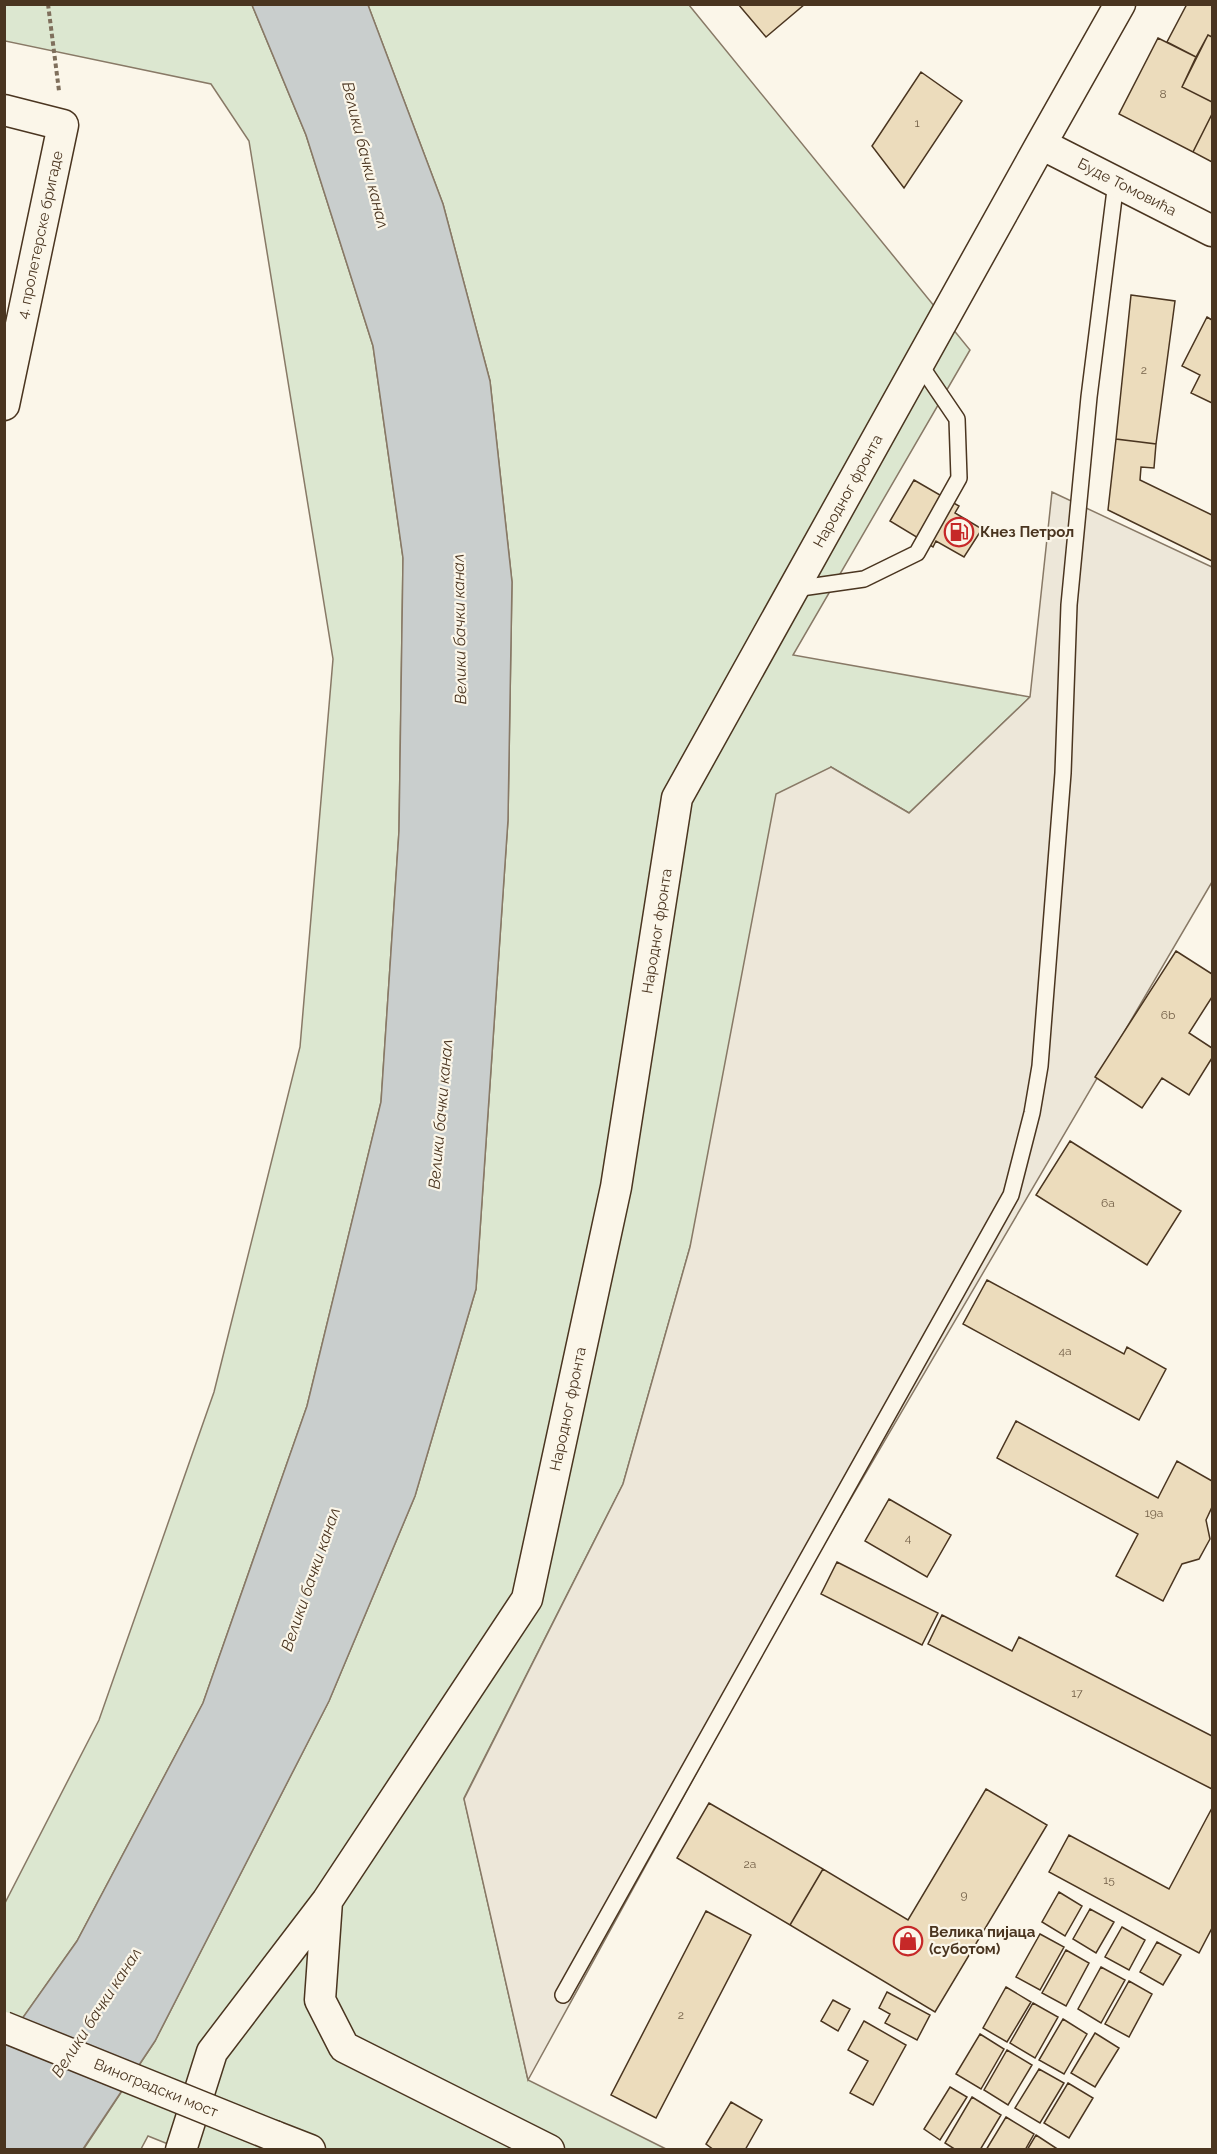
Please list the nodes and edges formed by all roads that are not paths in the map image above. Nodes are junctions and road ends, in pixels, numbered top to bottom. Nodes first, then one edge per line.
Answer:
1 (1120, 4) edge
2 (4, 110) edge
3 (1041, 144) junction
4 (1116, 182) junction
5 (1212, 231) edge
6 (919, 363) junction
7 (4, 405) edge
8 (794, 589) junction
9 (327, 1901) junction
10 (563, 1995) dead end
11 (4, 2026) edge
12 (181, 2150) edge
13 (310, 2150) edge
14 (549, 2150) edge

1 - 3 street, Народног фронта
2 - 7 street, 4. пролетерске бригаде
3 - 4 street, Буде Томовића
3 - 6 street, Народног фронта
4 - 5 street, Буде Томовића
4 - 10 lane
6 - 8 street, Народног фронта
6 - 8 lane
8 - 9 street, Народног фронта
9 - 12 street, Народног фронта
9 - 14 street
11 - 13 street, Виноградски мост, bridge

